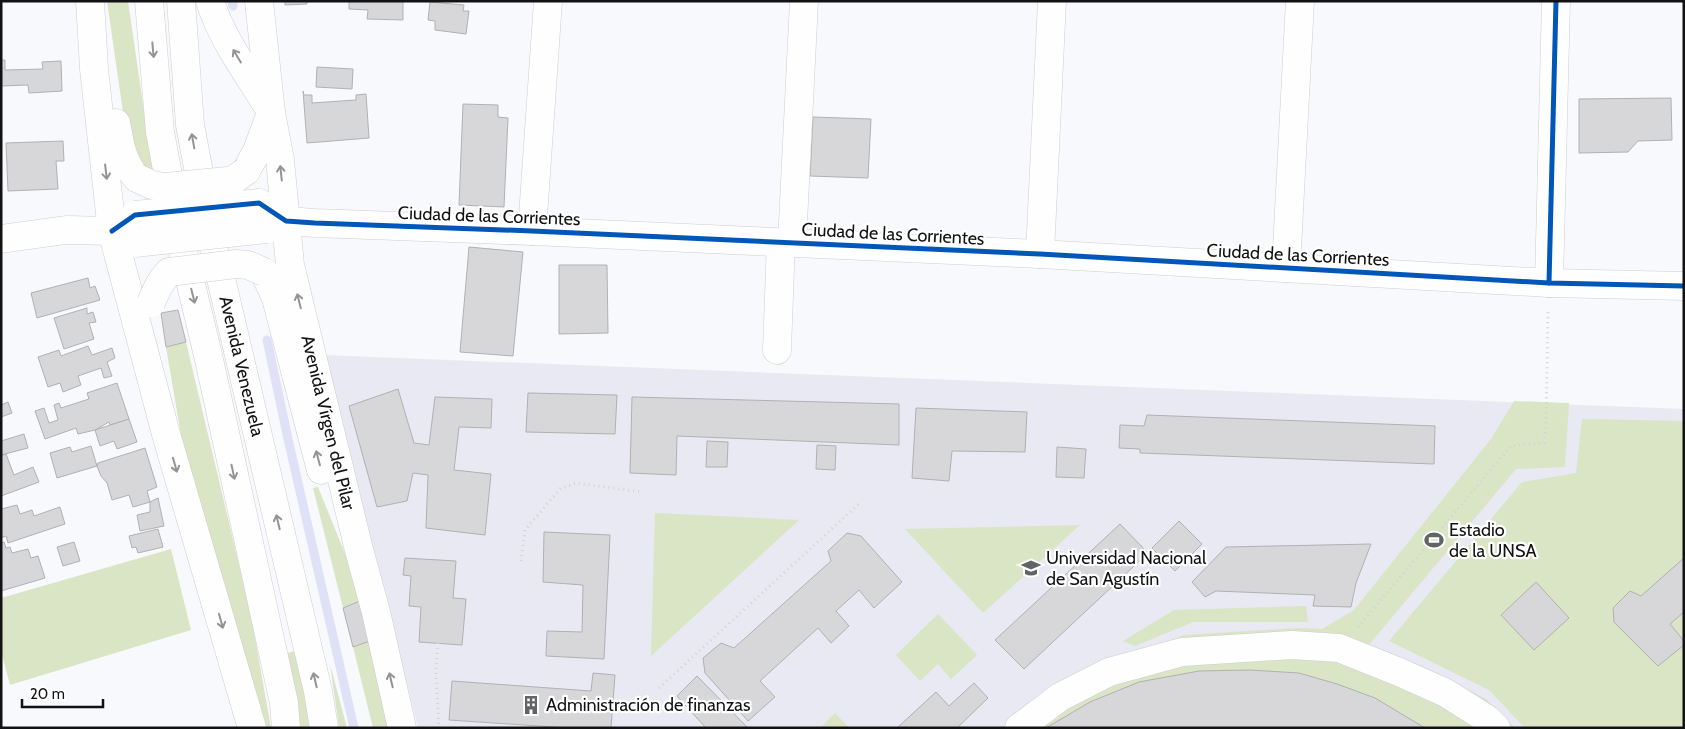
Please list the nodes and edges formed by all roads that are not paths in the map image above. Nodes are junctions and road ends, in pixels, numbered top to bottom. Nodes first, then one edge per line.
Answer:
1 (92, 1) edge
2 (149, 1) edge
3 (181, 1) edge
4 (210, 1) edge
5 (259, 1) edge
6 (548, 1) edge
7 (804, 1) edge
8 (1052, 1) edge
9 (1300, 1) edge
10 (1556, 1) edge
11 (271, 112) junction
12 (277, 225) junction
13 (532, 231) junction
14 (124, 237) junction
15 (1, 239) edge
16 (786, 242) junction
17 (1040, 254) junction
18 (1286, 268) junction
19 (1549, 283) junction
20 (1684, 286) edge
21 (777, 350) dead end
22 (166, 434) junction
23 (359, 550) junction
24 (252, 728) edge
25 (286, 728) edge
26 (324, 728) edge
27 (402, 728) edge
28 (1019, 728) edge
29 (1496, 728) edge

1 - 11 main road, bridge
1 -> 14 main road
2 -> 25 main road, Avenida Venezuela
26 -> 3 main road, Avenida Venezuela
11 -> 4 main road
5 - 11 main road, Avenida Vírgen del Pilar
6 - 13 main road
7 - 16 main road
8 - 17 main road
9 - 18 main road
10 - 19 main road
12 -> 11 main road, Avenida Vírgen del Pilar
12 - 13 main road, Ciudad de las Corrientes
12 - 14 main road, Ciudad de las Corrientes, bridge
12 - 14 main road, Ciudad de las Corrientes, bridge
23 -> 12 main road, Avenida Vírgen del Pilar
13 - 16 main road, Ciudad de las Corrientes
14 - 15 main road
14 - 22 main road
16 - 17 main road, Ciudad de las Corrientes
16 - 21 main road
17 - 18 main road, Ciudad de las Corrientes
18 - 19 main road, Ciudad de las Corrientes
19 - 20 main road, Ciudad de las Corrientes
23 -> 22 main road, bridge
22 -> 24 main road
27 -> 23 main road, Avenida Vírgen del Pilar
28 - 29 main road

